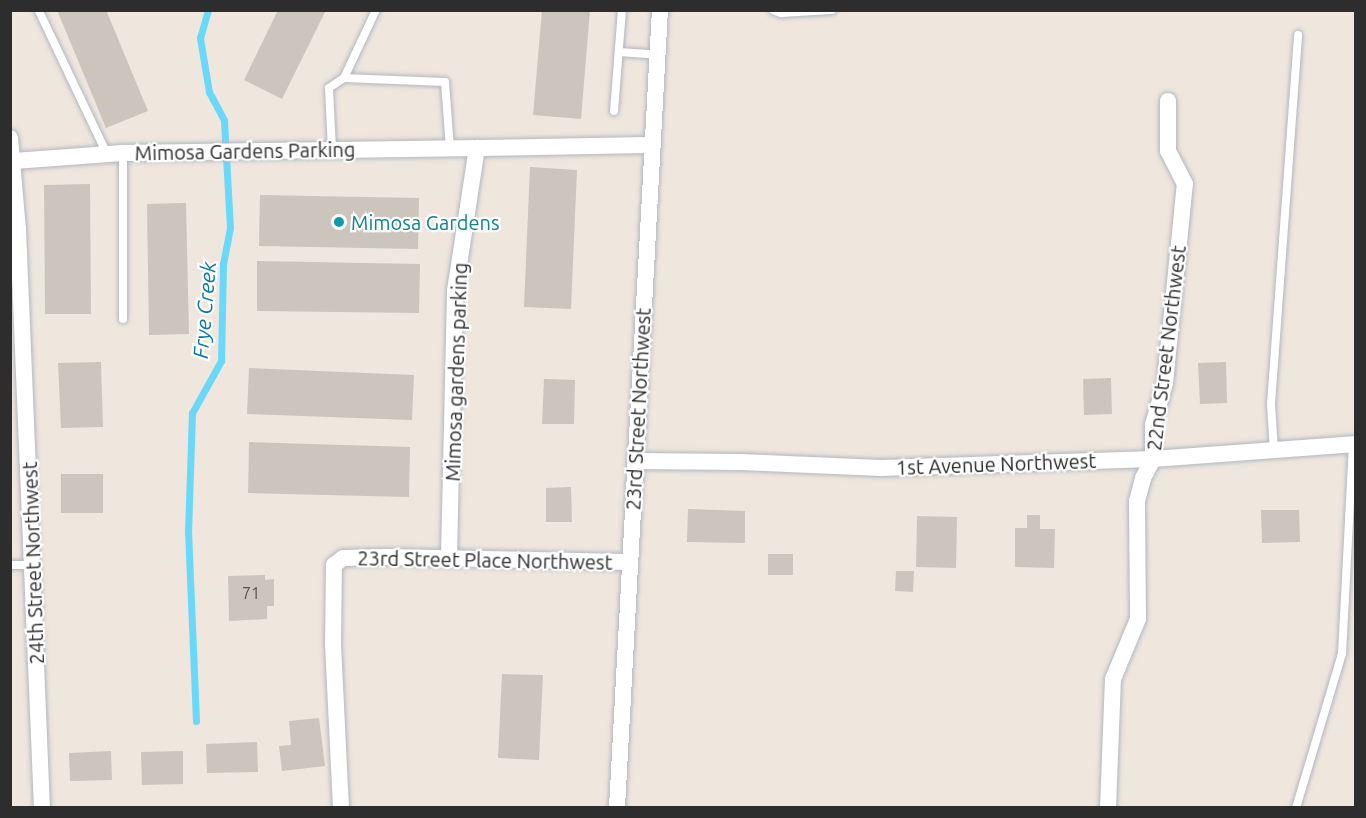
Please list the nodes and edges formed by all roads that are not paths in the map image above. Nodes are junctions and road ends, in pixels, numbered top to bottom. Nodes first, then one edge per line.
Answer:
1 (376, 10) edge
2 (622, 10) edge
3 (773, 10) edge
4 (831, 10) edge
5 (39, 11) edge
6 (663, 11) edge
7 (1298, 35) dead end
8 (619, 52) junction
9 (658, 55) junction
10 (344, 78) junction
11 (1168, 101) dead end
12 (614, 111) dead end
13 (10, 138) edge
14 (653, 145) junction
15 (450, 148) junction
16 (477, 148) junction
17 (332, 150) junction
18 (115, 153) junction
19 (14, 160) junction
20 (14, 229) edge
21 (123, 319) dead end
22 (1354, 444) edge
23 (1274, 451) junction
24 (1154, 459) junction
25 (635, 461) junction
26 (449, 557) junction
27 (630, 562) junction
28 (10, 565) edge
29 (33, 565) junction
30 (42, 807) edge
31 (340, 807) edge
32 (617, 807) edge
33 (1108, 807) edge
34 (1296, 807) edge

1 - 10 lane
2 - 8 lane
3 - 4 lane
5 - 18 lane
6 - 9 street, 23rd Street Northwest
7 - 23 lane
8 - 9 lane
8 - 12 lane
9 - 14 street, 23rd Street Northwest
10 - 15 lane
10 - 17 lane
11 - 24 street, 22nd Street Northwest
13 - 19 street, 24th Street Northwest
14 - 16 street
14 - 25 street, 23rd Street Northwest
15 - 16 street, Mimosa Gardens Parking
15 - 17 street, Mimosa Gardens Parking
16 - 26 street, Mimosa gardens parking
17 - 18 street, Mimosa Gardens Parking
18 - 19 street, Mimosa Gardens Parking
18 - 21 lane
19 - 20 street, 24th Street Northwest
20 - 29 street, 24th Street Northwest
22 - 23 street, 1st Avenue Northwest
22 - 34 lane
23 - 24 street, 1st Avenue Northwest
24 - 25 street, 1st Avenue Northwest
24 - 33 street, 22nd Street Northwest
25 - 27 street, 23rd Street Northwest
26 - 27 street, 23rd Street Place Northwest
26 - 31 street, 23rd Street Place Northwest
27 - 32 street, 23rd Street Northwest
28 - 29 lane
29 - 30 street, 24th Street Northwest

